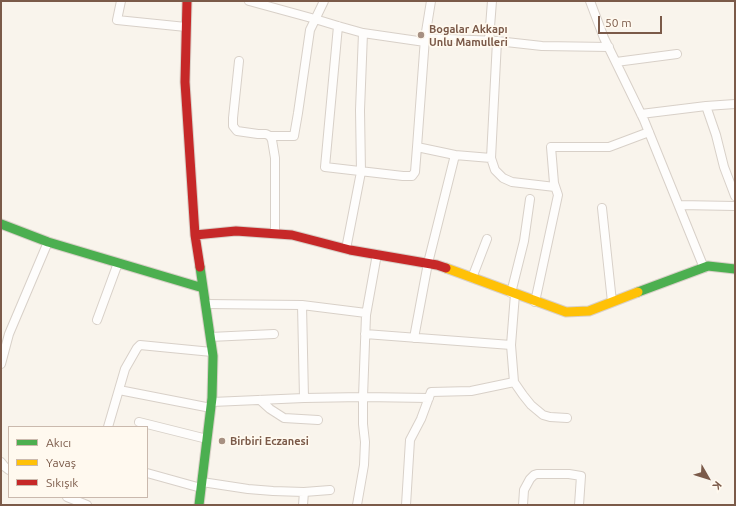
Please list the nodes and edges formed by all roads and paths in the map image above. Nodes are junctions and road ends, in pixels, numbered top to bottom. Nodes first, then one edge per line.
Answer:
1 (121, 1) edge
2 (187, 1) edge
3 (249, 1) edge
4 (324, 1) edge
5 (431, 1) edge
6 (492, 1) edge
7 (590, 1) edge
8 (315, 19) junction
9 (338, 26) junction
10 (186, 27) junction
11 (363, 33) junction
12 (425, 40) junction
13 (493, 41) junction
14 (609, 47) junction
15 (676, 54) dead end
16 (239, 61) dead end
17 (616, 62) junction
18 (735, 104) edge
19 (706, 106) junction
20 (641, 114) junction
21 (649, 132) junction
22 (270, 136) junction
23 (417, 147) junction
24 (455, 155) junction
25 (492, 158) junction
26 (361, 172) junction
27 (556, 187) junction
28 (735, 196) edge
29 (530, 199) dead end
30 (679, 205) junction
31 (735, 206) edge
32 (602, 208) dead end
33 (1, 224) edge
34 (275, 234) junction
35 (195, 235) junction
36 (487, 239) dead end
37 (48, 242) junction
38 (346, 249) junction
39 (377, 254) junction
40 (118, 262) junction
41 (428, 263) junction
42 (704, 268) junction
43 (735, 269) edge
44 (472, 278) junction
45 (203, 288) junction
46 (513, 293) junction
47 (535, 302) junction
48 (612, 302) junction
49 (205, 304) junction
50 (302, 306) junction
51 (366, 313) junction
52 (97, 320) dead end
53 (274, 334) dead end
54 (365, 334) junction
55 (210, 338) junction
56 (414, 338) junction
57 (512, 344) junction
58 (212, 352) junction
59 (1, 364) edge
60 (514, 382) junction
61 (119, 390) junction
62 (363, 397) junction
63 (304, 398) junction
64 (429, 398) junction
65 (260, 400) junction
66 (211, 405) junction
67 (567, 418) dead end
68 (318, 420) dead end
69 (139, 422) dead end
70 (108, 426) edge
71 (207, 439) junction
72 (1, 462) edge
73 (8, 470) edge
74 (148, 473) edge
75 (201, 485) junction
76 (330, 490) dead end
77 (304, 492) junction
78 (70, 498) edge
79 (85, 503) edge
80 (199, 505) edge
81 (303, 505) edge
82 (357, 505) edge
83 (406, 505) edge
84 (523, 505) edge
85 (579, 505) edge

1 - 10 street
2 - 10 main road
3 - 8 street
4 - 8 street
5 - 12 street
6 - 13 street
7 - 14 street
8 - 9 street
8 - 22 street
9 - 11 street
9 - 26 street
10 - 35 main road
11 - 12 street
11 - 26 street
12 - 13 street
12 - 23 street
13 - 14 street
13 - 25 street
14 - 17 street
15 - 17 street
16 - 22 street
17 - 20 street
18 - 19 street
19 - 20 street
19 - 28 street
20 - 21 street
21 - 27 street
21 - 30 street
22 - 34 street
23 - 24 street
23 - 26 street
24 - 25 street
24 - 41 street
25 - 27 street
26 - 38 street
27 - 47 street
29 - 46 street
30 - 31 street
30 - 42 street
32 - 48 street
33 - 37 main road
34 - 35 main road
34 - 38 main road
35 - 45 main road
36 - 44 street
37 - 40 main road
37 - 59 street
38 - 39 main road
39 - 41 main road
39 - 51 street
40 - 45 main road
40 - 52 street
41 - 44 main road
41 - 56 street
42 - 43 main road
42 - 48 main road
44 - 46 main road
45 - 49 main road
46 - 47 main road
46 - 57 street
47 - 48 main road
49 - 50 street
49 - 55 main road
50 - 51 street
50 - 63 street
51 - 54 street
53 - 55 street
54 - 56 street
54 - 62 street
55 - 58 main road
56 - 57 street
57 - 60 street
58 - 61 street
58 - 66 main road
60 - 64 street
60 - 67 street
61 - 66 street
61 - 70 street
62 - 63 street
62 - 64 street
62 - 82 street
63 - 65 street
64 - 83 street
65 - 66 street
65 - 68 street
66 - 71 main road
69 - 71 street
71 - 75 main road
72 - 73 street
74 - 75 street
75 - 77 street
75 - 80 main road
76 - 77 street
77 - 81 street
78 - 79 street
84 - 85 street

